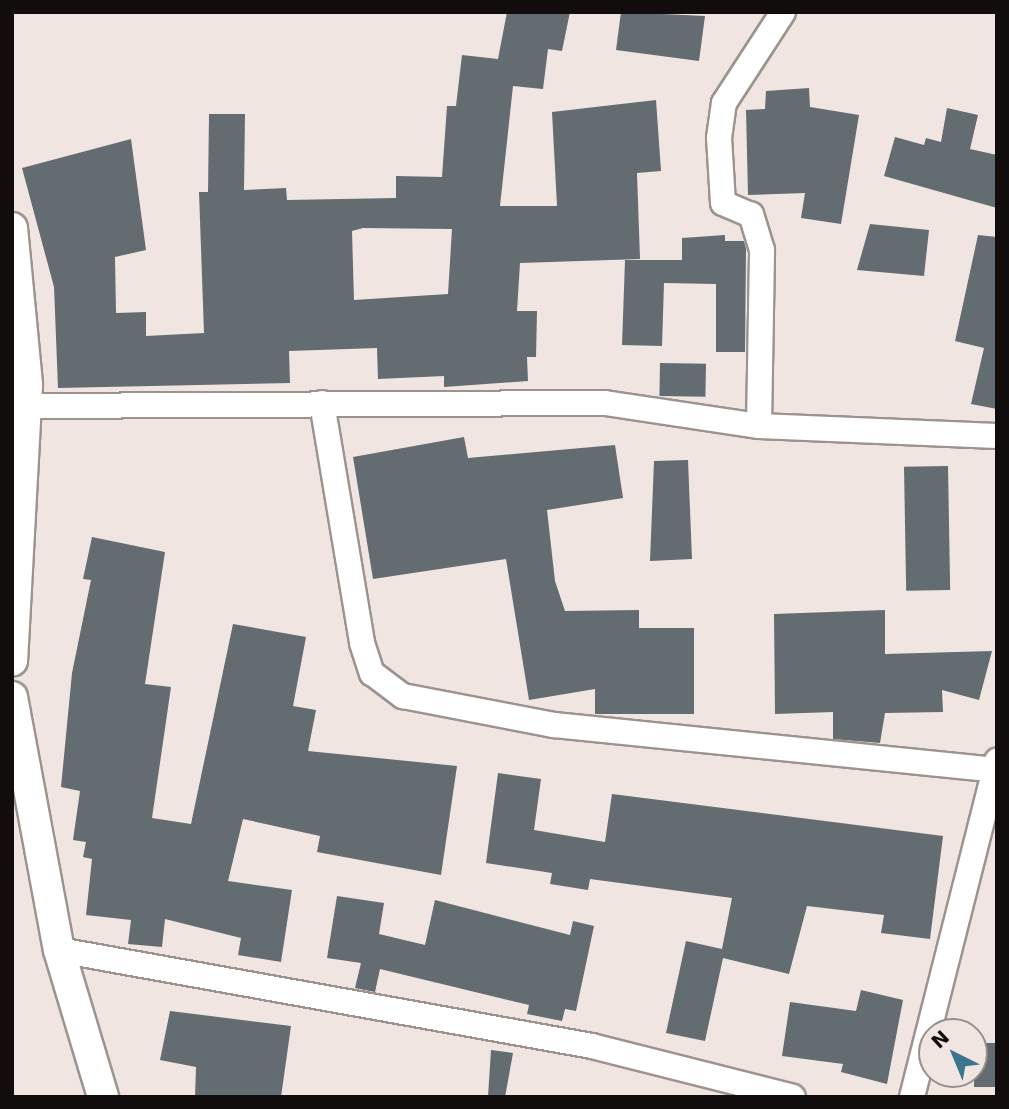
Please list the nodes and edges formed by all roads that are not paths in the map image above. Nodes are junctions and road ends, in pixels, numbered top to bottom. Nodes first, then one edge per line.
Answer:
1 (783, 12) edge
2 (12, 228) edge
3 (322, 403) junction
4 (26, 407) junction
5 (759, 426) junction
6 (997, 436) edge
7 (12, 661) edge
8 (12, 697) edge
9 (995, 766) edge
10 (59, 950) junction
11 (103, 1097) edge
12 (793, 1097) edge
13 (912, 1097) edge

1 - 5 street
2 - 4 street
3 - 4 street
3 - 5 street
3 - 9 street
4 - 7 street
5 - 6 street
8 - 10 street
9 - 13 street
10 - 11 street
10 - 12 street

